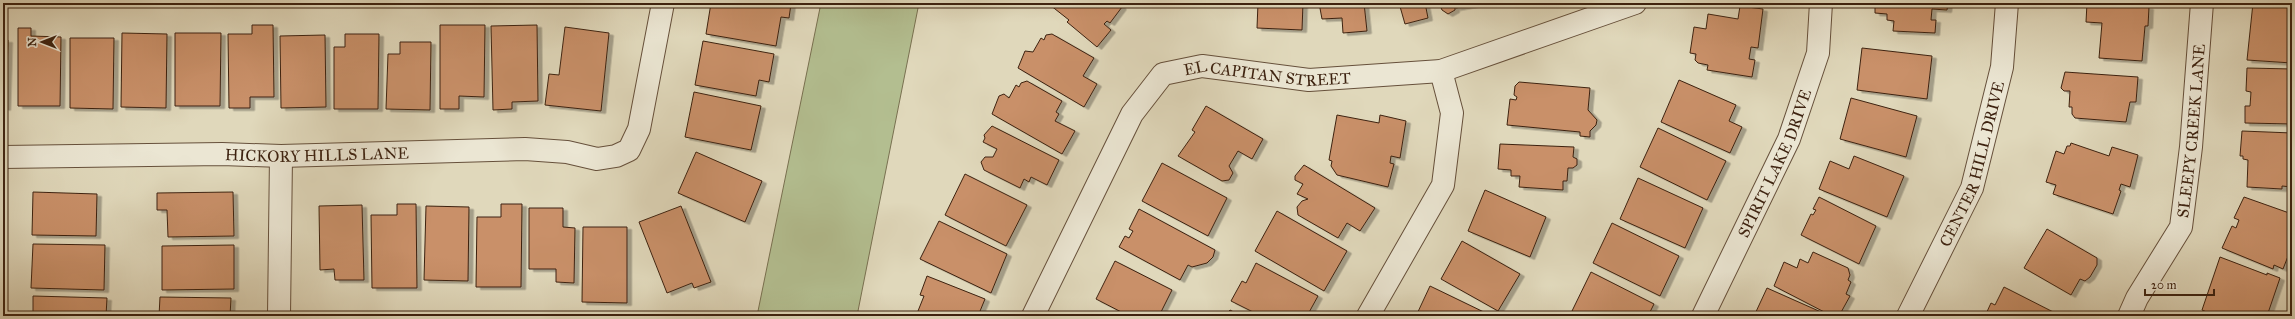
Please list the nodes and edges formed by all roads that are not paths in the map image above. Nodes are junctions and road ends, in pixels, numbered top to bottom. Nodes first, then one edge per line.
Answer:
1 (663, 3) edge
2 (1635, 3) edge
3 (1821, 3) edge
4 (2007, 3) edge
5 (2202, 3) edge
6 (1441, 71) junction
7 (281, 156) junction
8 (3, 157) edge
9 (278, 316) edge
10 (1033, 316) edge
11 (1368, 316) edge
12 (1703, 316) edge
13 (1908, 316) edge
14 (2129, 316) edge

1 - 7 street, HICKORY HILLS LANE
2 - 6 street, EL CAPITAN STREET
3 - 12 street, SPIRIT LAKE DRIVE
4 - 13 street, CENTER HILL DRIVE
5 - 14 street, SLEEPY CREEK LANE
6 - 10 street, EL CAPITAN STREET
6 - 11 street
7 - 8 street, HICKORY HILLS LANE
7 - 9 street

